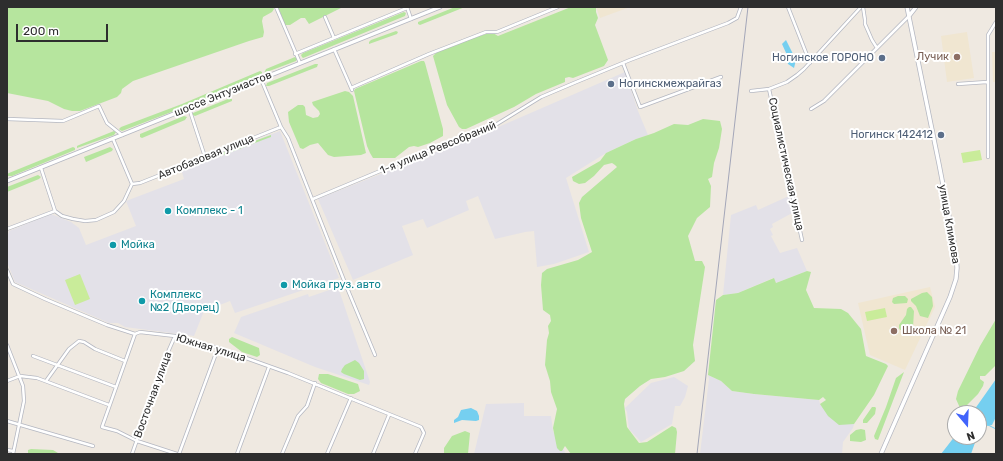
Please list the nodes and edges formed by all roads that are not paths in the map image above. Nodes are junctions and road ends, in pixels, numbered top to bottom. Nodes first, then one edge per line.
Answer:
1 (276, 7) edge
2 (407, 7) edge
3 (440, 7) edge
4 (558, 7) edge
5 (741, 7) edge
6 (788, 7) edge
7 (862, 7) edge
8 (907, 7) edge
9 (916, 7) edge
10 (909, 16) junction
11 (325, 17) dead end
12 (411, 19) junction
13 (996, 22) edge
14 (334, 38) junction
15 (877, 48) junction
16 (334, 49) junction
17 (295, 54) junction
18 (300, 63) junction
19 (623, 63) junction
20 (810, 63) junction
21 (721, 77) dead end
22 (261, 78) junction
23 (987, 82) junction
24 (958, 84) dead end
25 (769, 89) junction
26 (751, 91) dead end
27 (189, 108) junction
28 (811, 109) dead end
29 (7, 119) edge
30 (281, 127) junction
31 (122, 135) junction
32 (113, 139) junction
33 (205, 157) junction
34 (988, 157) dead end
35 (41, 168) junction
36 (7, 182) edge
37 (132, 184) junction
38 (313, 198) junction
39 (55, 211) junction
40 (7, 229) edge
41 (802, 240) dead end
42 (7, 270) edge
43 (135, 334) junction
44 (175, 336) junction
45 (7, 345) edge
46 (218, 348) junction
47 (375, 355) dead end
48 (33, 356) dead end
49 (125, 361) junction
50 (57, 365) junction
51 (269, 367) junction
52 (20, 376) junction
53 (7, 381) edge
54 (46, 381) junction
55 (315, 384) junction
56 (116, 387) junction
57 (351, 398) junction
58 (109, 405) junction
59 (389, 415) junction
60 (7, 421) edge
61 (19, 424) junction
62 (136, 441) junction
63 (93, 446) dead end
64 (7, 450) edge
65 (13, 453) edge
66 (132, 454) edge
67 (178, 454) edge
68 (238, 454) edge
69 (282, 454) edge
70 (327, 454) edge
71 (373, 454) edge
72 (415, 454) edge
73 (881, 454) edge

1 - 17 street
2 - 12 street
2 - 14 street
3 - 12 main road, шоссе Энтузиастов
4 - 16 street
5 - 19 street, 1-я улица Ревсобраний
6 - 20 street
7 - 15 street
7 - 20 street
8 - 10 main road, улица Климова
9 - 10 main road
10 - 15 street
10 - 73 main road, улица Климова
11 - 14 street
12 - 16 main road, шоссе Энтузиастов
13 - 23 street
14 - 17 street
15 - 28 street
16 - 18 main road, шоссе Энтузиастов
17 - 18 street
18 - 22 main road, шоссе Энтузиастов
19 - 21 street
19 - 38 street, 1-я улица Ревсобраний
20 - 25 street
22 - 27 main road, шоссе Энтузиастов
22 - 30 street
23 - 24 street
23 - 34 street
25 - 26 street
25 - 41 street, Социалистическая улица
27 - 31 main road, шоссе Энтузиастов
27 - 33 street
29 - 31 street
30 - 33 street, Автобазовая улица
30 - 38 street
31 - 32 main road, шоссе Энтузиастов
32 - 35 main road, шоссе Энтузиастов
32 - 37 street
33 - 37 street, Автобазовая улица
35 - 36 main road, шоссе Энтузиастов
35 - 39 street
37 - 39 street
38 - 47 street
39 - 40 street
42 - 43 street, Южная улица
43 - 44 street, Южная улица
43 - 49 street
44 - 46 street, Южная улица
44 - 62 street, Восточная улица
45 - 52 street
46 - 51 street, Южная улица
46 - 67 street
48 - 50 street
49 - 50 street
49 - 56 street
50 - 54 street
50 - 56 street
51 - 55 street, Южная улица
51 - 68 street
52 - 53 street
52 - 54 street
52 - 61 street
54 - 58 street
55 - 57 street, Южная улица
55 - 69 street
56 - 58 street
57 - 59 street, Южная улица
57 - 70 street
58 - 62 street
59 - 71 street
59 - 72 street, Южная улица
60 - 61 street
61 - 63 street
61 - 65 street
62 - 66 street, Восточная улица
62 - 67 street
64 - 65 street

